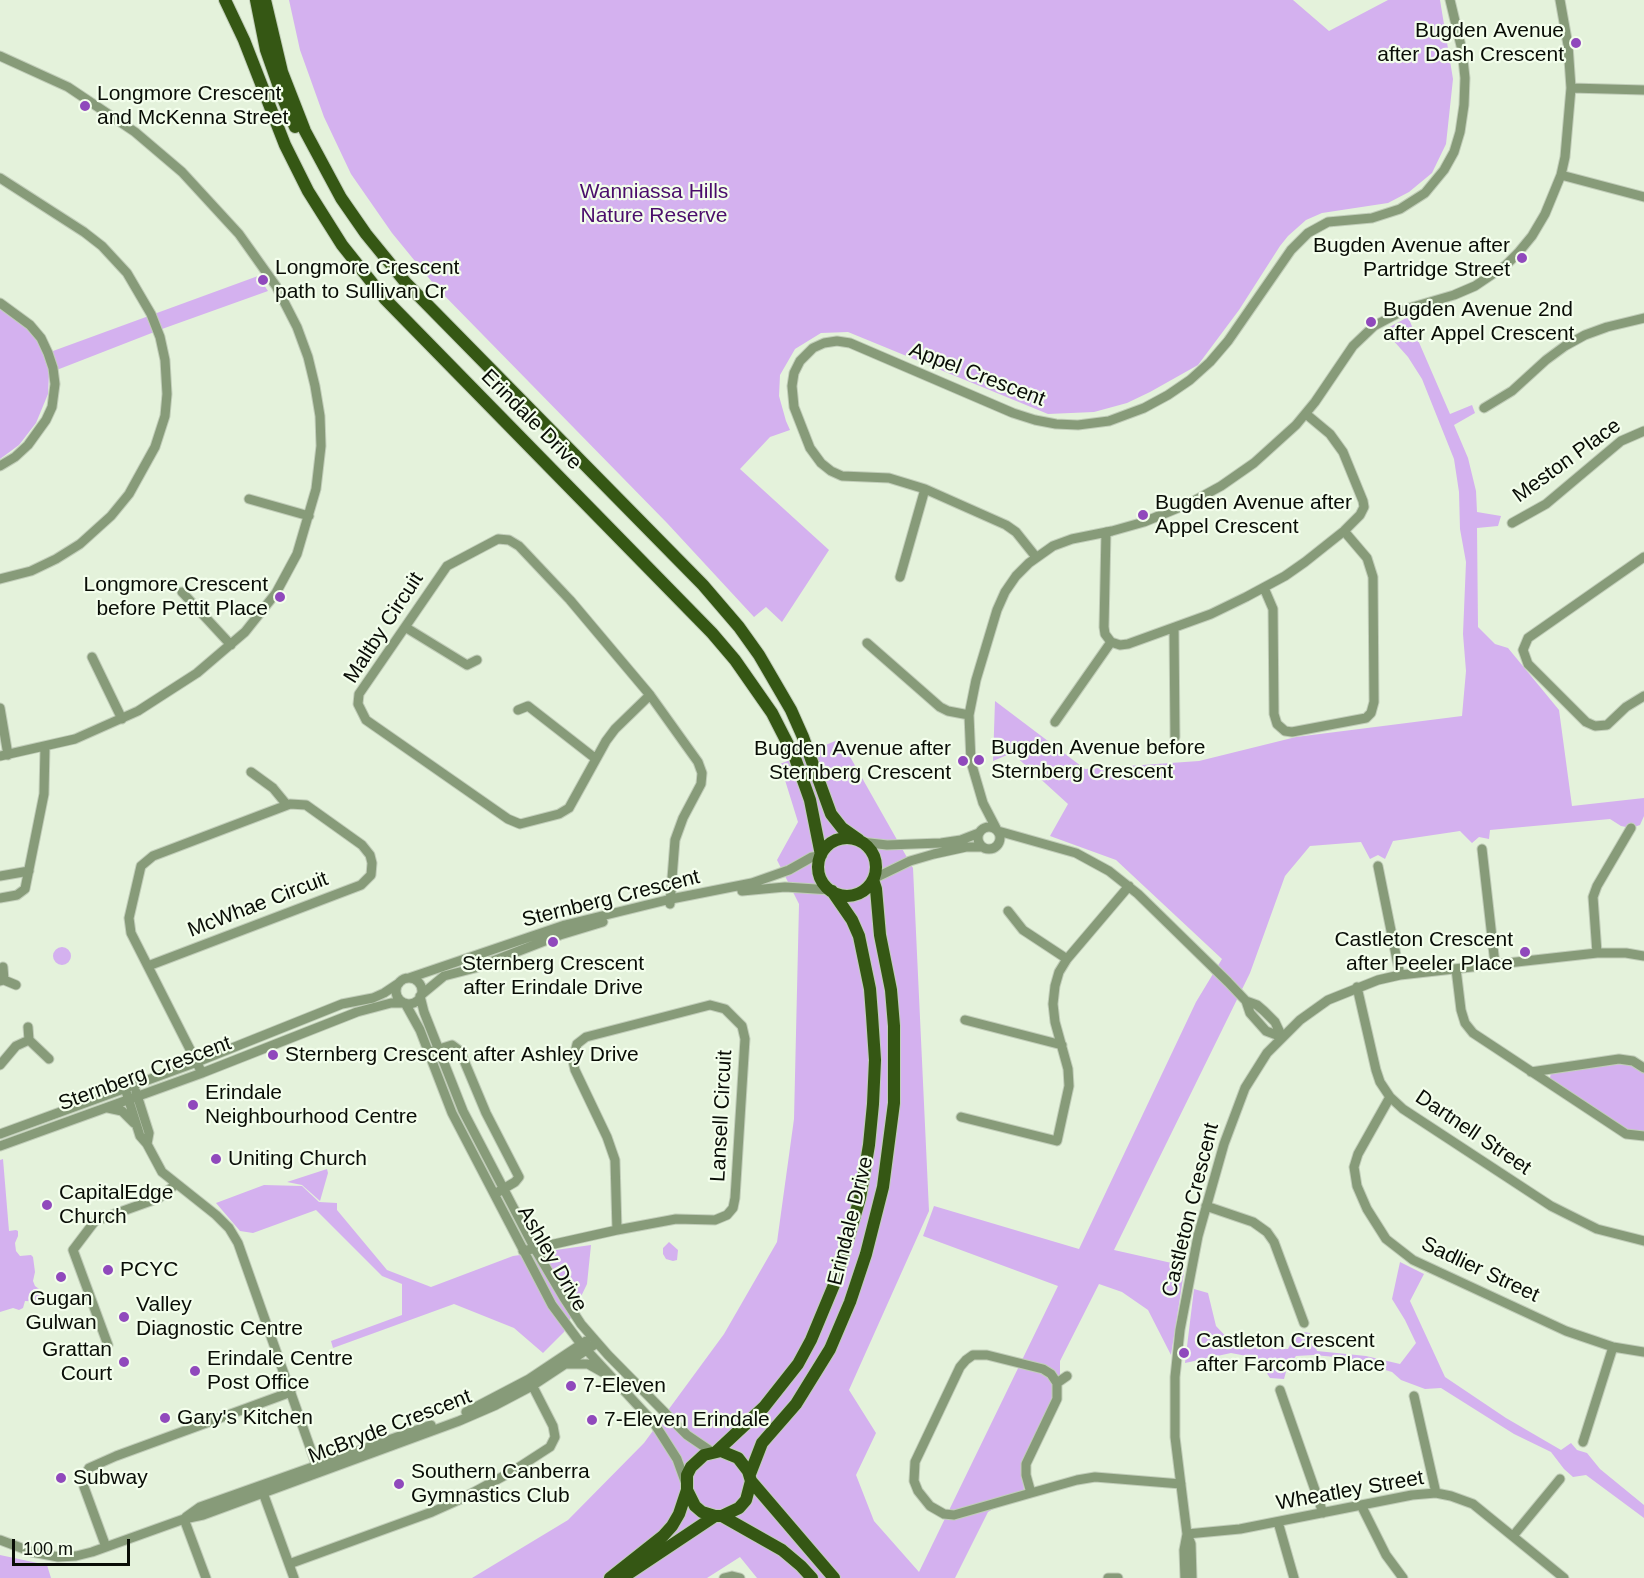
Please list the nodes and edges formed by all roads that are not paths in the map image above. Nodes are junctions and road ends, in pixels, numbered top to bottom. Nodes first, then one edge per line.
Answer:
1 (216, 0) edge
2 (225, 0) edge
3 (256, 0) edge
4 (265, 0) edge
5 (1450, 0) edge
6 (1561, 0) edge
7 (0, 56) edge
8 (256, 71) junction
9 (1571, 88) junction
10 (1644, 90) edge
11 (1561, 175) junction
12 (0, 178) edge
13 (1644, 197) edge
14 (406, 283) junction
15 (0, 303) edge
16 (1644, 318) edge
17 (1484, 408) dead end
18 (1306, 414) junction
19 (1644, 431) edge
20 (0, 466) edge
21 (925, 489) junction
22 (249, 499) dead end
23 (309, 516) junction
24 (1512, 523) dead end
25 (1344, 531) junction
26 (1106, 532) junction
27 (1036, 557) junction
28 (1644, 557) edge
29 (900, 577) dead end
30 (0, 579) edge
31 (1264, 588) junction
32 (182, 592) dead end
33 (405, 627) junction
34 (1174, 628) junction
35 (1111, 642) junction
36 (867, 643) dead end
37 (231, 645) junction
38 (92, 657) dead end
39 (477, 660) dead end
40 (467, 665) junction
41 (467, 675) dead end
42 (529, 695) dead end
43 (650, 695) junction
44 (1644, 696) edge
45 (528, 706) junction
46 (0, 708) edge
47 (518, 710) dead end
48 (969, 715) junction
49 (122, 719) junction
50 (1055, 722) dead end
51 (1174, 737) dead end
52 (45, 747) junction
53 (4, 755) edge
54 (596, 759) junction
55 (251, 772) dead end
56 (983, 803) junction
57 (287, 805) junction
58 (1631, 828) dead end
59 (997, 830) junction
60 (980, 832) junction
61 (1024, 838) junction
62 (860, 841) junction
63 (999, 845) junction
64 (983, 847) junction
65 (1482, 849) dead end
66 (821, 856) junction
67 (1378, 866) dead end
68 (29, 872) junction
69 (0, 876) edge
70 (873, 879) junction
71 (1129, 886) junction
72 (831, 890) junction
73 (0, 898) edge
74 (671, 902) junction
75 (1008, 911) dead end
76 (600, 919) junction
77 (1597, 953) junction
78 (1644, 956) edge
79 (1067, 959) junction
80 (1495, 964) junction
81 (148, 966) junction
82 (3, 967) dead end
83 (1456, 969) junction
84 (1400, 975) junction
85 (409, 978) junction
86 (2, 981) edge
87 (399, 983) junction
88 (16, 985) dead end
89 (1357, 987) junction
90 (420, 996) junction
91 (1246, 1001) junction
92 (405, 1003) junction
93 (965, 1020) dead end
94 (1300, 1020) junction
95 (1275, 1022) junction
96 (28, 1027) dead end
97 (1266, 1030) junction
98 (1282, 1037) junction
99 (29, 1040) junction
100 (1062, 1044) junction
101 (434, 1051) junction
102 (1267, 1053) junction
103 (49, 1059) dead end
104 (197, 1062) junction
105 (0, 1065) edge
106 (1644, 1068) edge
107 (1532, 1072) junction
108 (202, 1073) junction
109 (129, 1087) junction
110 (1390, 1097) junction
111 (133, 1098) junction
112 (105, 1108) junction
113 (961, 1117) dead end
114 (136, 1126) junction
115 (0, 1134) edge
116 (1644, 1136) edge
117 (147, 1144) junction
118 (0, 1146) edge
119 (176, 1184) junction
120 (503, 1189) junction
121 (493, 1194) junction
122 (1206, 1206) junction
123 (617, 1230) junction
124 (1644, 1241) edge
125 (535, 1249) junction
126 (523, 1251) junction
127 (559, 1314) junction
128 (1304, 1323) dead end
129 (594, 1340) junction
130 (108, 1345) dead end
131 (584, 1347) junction
132 (1612, 1347) junction
133 (1644, 1353) edge
134 (561, 1362) junction
135 (1067, 1376) dead end
136 (611, 1377) junction
137 (530, 1382) junction
138 (1057, 1383) junction
139 (1280, 1390) dead end
140 (644, 1391) junction
141 (291, 1392) junction
142 (1414, 1396) dead end
143 (638, 1407) junction
144 (1583, 1442) dead end
145 (714, 1451) junction
146 (318, 1469) junction
147 (750, 1477) junction
148 (1560, 1479) dead end
149 (1181, 1484) junction
150 (686, 1487) junction
151 (262, 1490) junction
152 (1031, 1493) junction
153 (1436, 1493) junction
154 (1361, 1505) junction
155 (1323, 1513) junction
156 (719, 1516) junction
157 (184, 1518) junction
158 (1278, 1522) junction
159 (1187, 1534) junction
160 (1513, 1536) junction
161 (0, 1540) edge
162 (106, 1547) junction
163 (289, 1564) junction
164 (206, 1578) edge
165 (294, 1578) edge
166 (610, 1578) edge
167 (621, 1578) edge
168 (724, 1578) edge
169 (740, 1578) edge
170 (812, 1578) edge
171 (834, 1578) edge
172 (1108, 1578) edge
173 (1118, 1578) edge
174 (1187, 1578) edge
175 (1294, 1578) edge
176 (1403, 1578) edge
177 (1564, 1578) edge

1 - 8 main road
2 - 8 main road, Erindale Drive
3 - 14 main road
4 - 14 main road, Erindale Drive
5 - 21 street, Appel Crescent
6 - 9 street
7 - 23 street
8 - 66 main road, Erindale Drive
9 - 10 street
9 - 11 street
11 - 13 street
11 - 18 street
12 - 30 street
14 - 62 main road, Erindale Drive
15 - 20 street
16 - 17 street
18 - 25 street
18 - 26 street
19 - 24 street, Meston Place
21 - 27 street, Appel Crescent
21 - 29 street
22 - 23 street
23 - 37 street
25 - 31 street
25 - 31 street
26 - 27 street
26 - 35 street
27 - 48 street
28 - 44 street
31 - 34 street
32 - 37 street
33 - 40 street
33 - 43 street, Maltby Circuit
33 - 54 street, Maltby Circuit
34 - 35 street
34 - 51 street
35 - 50 street
36 - 48 street
37 - 49 street
38 - 49 street
39 - 40 street
40 - 41 street
42 - 45 street
43 - 54 street, Maltby Circuit
43 - 74 street, Maltby Circuit
45 - 47 street
45 - 54 street
46 - 53 street
48 - 56 street
49 - 52 street
52 - 53 street
52 - 68 street
55 - 57 street
56 - 59 street
56 - 60 street
57 - 81 street
57 - 81 street, McWhae Circuit
58 - 77 street
59 - 60 street
59 - 61 street
59 - 63 street
60 - 62 street
60 - 64 street
61 - 63 street
61 - 71 street
62 - 66 main road
62 - 70 main road
63 - 64 street
64 - 70 street
65 - 80 street
66 - 72 main road
66 - 74 street, Sternberg Crescent
67 - 84 street
68 - 69 street
68 - 73 street
70 - 72 main road
70 - 147 main road, Erindale Drive
71 - 79 street
71 - 91 street
72 - 74 street, Sternberg Crescent
72 - 145 main road, Erindale Drive
74 - 76 street, Sternberg Crescent
75 - 79 street
76 - 85 street, Sternberg Crescent
76 - 90 street, Sternberg Crescent
77 - 78 street, Castleton Crescent
77 - 80 street, Castleton Crescent
79 - 100 street
80 - 83 street, Castleton Crescent
81 - 104 street
82 - 86 street
83 - 84 street, Castleton Crescent
83 - 107 street
84 - 89 street, Castleton Crescent
85 - 87 street
85 - 90 street
86 - 88 street
87 - 92 street
87 - 104 street, Sternberg Crescent
89 - 94 street, Castleton Crescent
89 - 110 street, Dartnell Street
90 - 92 street
90 - 101 street, Ashley Drive
91 - 95 street
91 - 97 street
92 - 101 street, Ashley Drive
92 - 108 street, Sternberg Crescent
93 - 100 street
94 - 95 street
94 - 98 street, Castleton Crescent
95 - 98 street
96 - 99 street
97 - 98 street
97 - 102 street
98 - 102 street, Castleton Crescent
99 - 103 street
99 - 105 street
100 - 113 street
101 - 120 street, Ashley Drive
101 - 120 street, Ashley Drive
101 - 121 street, Ashley Drive
102 - 122 street, Castleton Crescent
104 - 108 street
104 - 109 street, Sternberg Crescent
106 - 107 street
107 - 116 street
108 - 111 street, Sternberg Crescent
109 - 111 street
109 - 115 street, Sternberg Crescent
110 - 124 street, Dartnell Street
110 - 132 street, Sadlier Street
111 - 112 street, Sternberg Crescent
111 - 114 street
111 - 117 street
112 - 114 street
112 - 118 street, Sternberg Crescent
114 - 117 street
117 - 119 street
119 - 130 street
119 - 141 street
120 - 121 street, Ashley Drive
120 - 125 street, Ashley Drive
121 - 126 street, Ashley Drive
122 - 128 street
122 - 149 street, Castleton Crescent
123 - 123 street, Lansell Circuit
123 - 125 street, Lansell Circuit
125 - 126 street, Lansell Circuit
125 - 129 street, Ashley Drive
126 - 127 street, Ashley Drive
127 - 131 street, Ashley Drive
127 - 134 street
129 - 131 street, McBryde Crescent
129 - 140 street, Ashley Drive
131 - 134 street, McBryde Crescent
131 - 136 street, Ashley Drive
132 - 133 street, Sadlier Street
132 - 144 street
134 - 136 street
134 - 137 street, McBryde Crescent
135 - 138 street
136 - 143 street, Ashley Drive
137 - 146 street, McBryde Crescent
137 - 163 street
138 - 152 street
138 - 152 street
139 - 155 street
140 - 143 street
140 - 145 street, Ashley Drive
141 - 146 street
141 - 162 street
142 - 153 street
143 - 150 street, Ashley Drive
145 - 147 main road
145 - 150 main road
146 - 151 street, McBryde Crescent
147 - 156 main road
147 - 171 main road
148 - 160 street
149 - 152 street
149 - 159 street, Castleton Crescent
150 - 156 main road
150 - 166 main road
151 - 157 street, McBryde Crescent
151 - 163 street
153 - 154 street, Wheatley Street
153 - 160 street, Wheatley Street
154 - 155 street, Wheatley Street
154 - 176 street
155 - 158 street, Wheatley Street
156 - 167 main road
156 - 170 main road
157 - 162 street, McBryde Crescent
157 - 164 street
158 - 159 street, Wheatley Street
158 - 175 street
159 - 174 street, Castleton Crescent
160 - 177 street, Wheatley Street
161 - 162 street, McBryde Crescent
163 - 165 street
168 - 169 street
172 - 173 street

